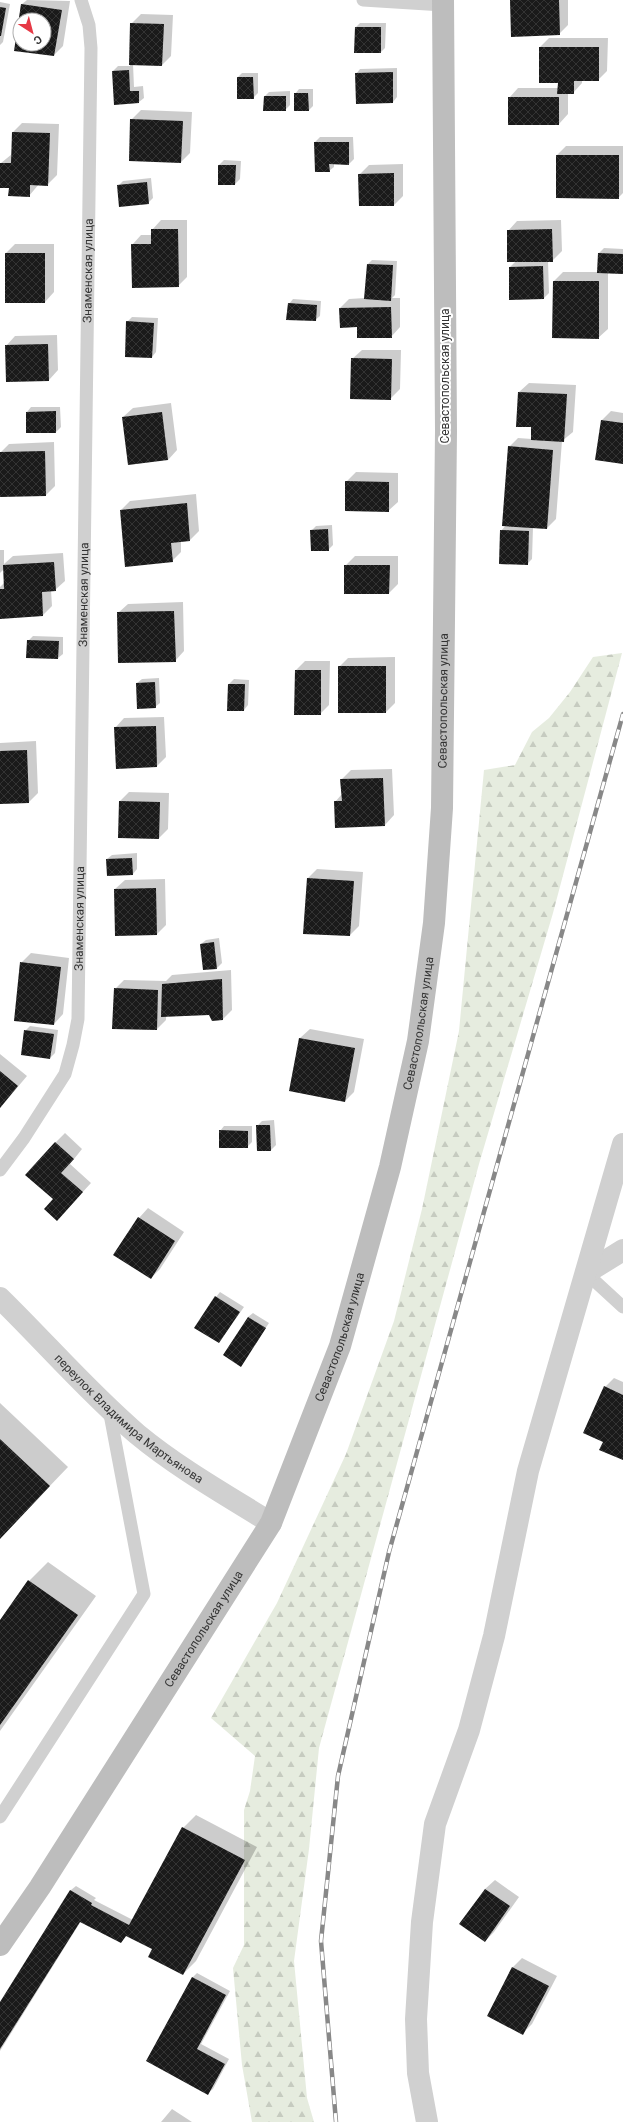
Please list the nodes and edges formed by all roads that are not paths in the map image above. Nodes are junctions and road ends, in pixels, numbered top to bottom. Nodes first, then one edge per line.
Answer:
1 (81, 0) edge
2 (363, 0) edge
3 (443, 2) edge
4 (623, 1144) edge
5 (0, 1170) edge
6 (623, 1250) edge
7 (586, 1273) junction
8 (0, 1298) edge
9 (623, 1307) edge
10 (109, 1408) junction
11 (271, 1523) junction
12 (0, 1817) edge
13 (0, 1945) edge
14 (427, 2122) edge

1 - 5 lane, Знаменская улица
2 - 3 lane
3 - 11 street, Севастопольская улица
4 - 7 street
6 - 7 street
7 - 9 lane
7 - 14 street
8 - 10 street, переулок Владимира Мартьянова
10 - 11 street, переулок Владимира Мартьянова
10 - 12 lane
11 - 13 street, Севастопольская улица

